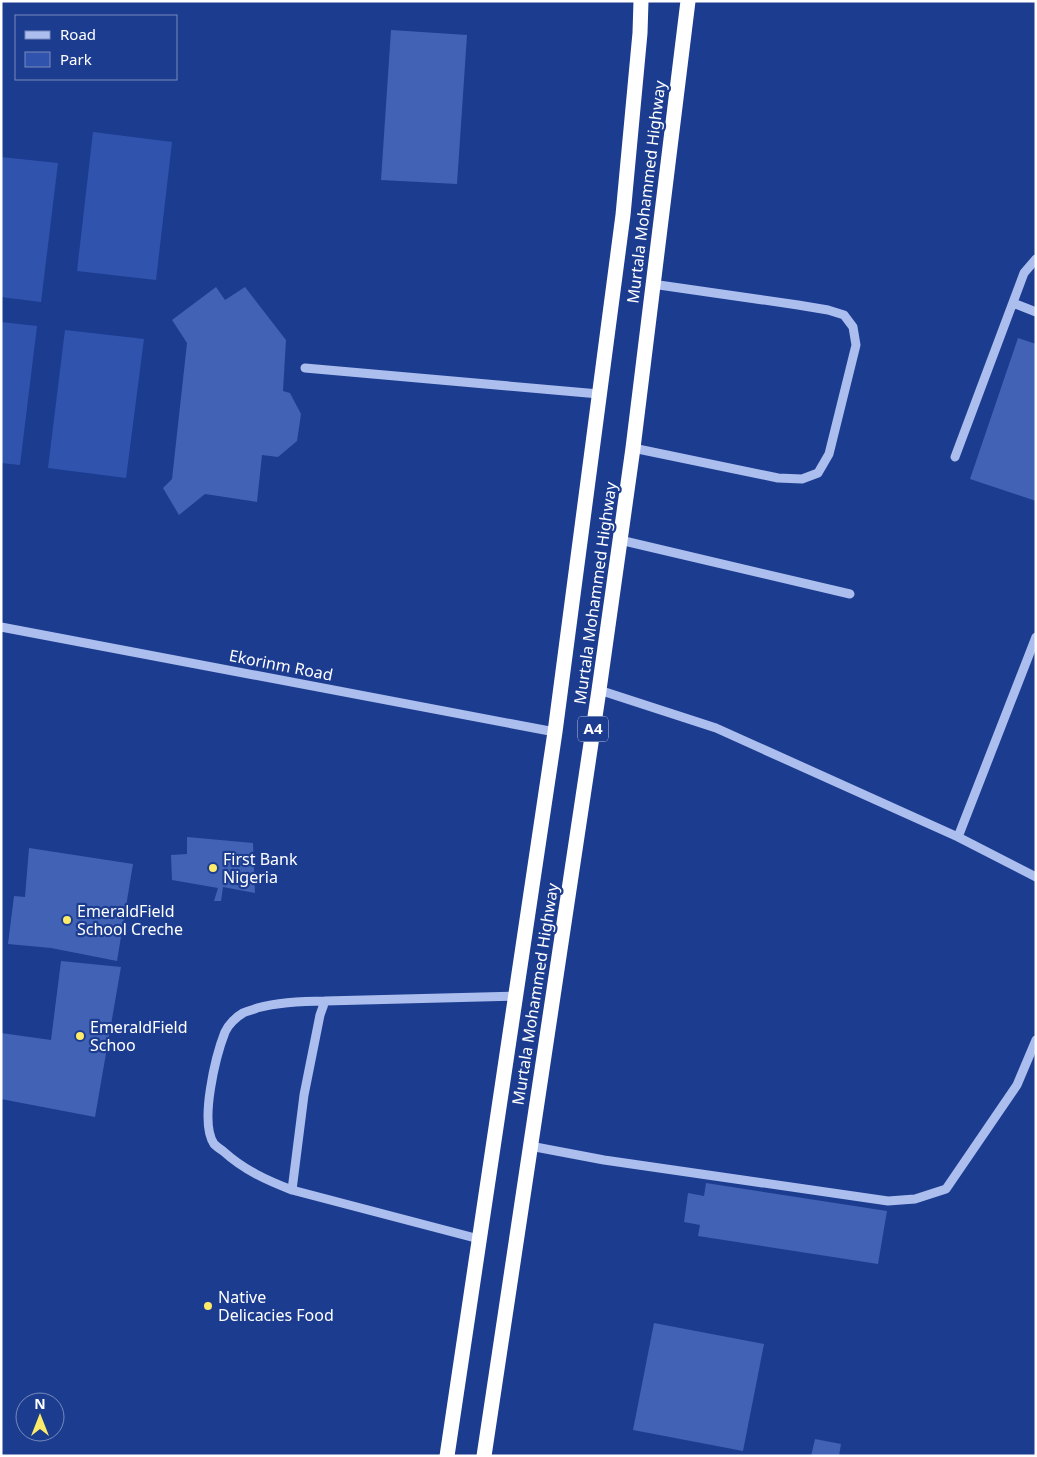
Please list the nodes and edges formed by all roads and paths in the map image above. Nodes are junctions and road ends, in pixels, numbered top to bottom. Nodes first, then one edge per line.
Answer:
1 (640, 1) edge
2 (688, 1) edge
3 (1036, 258) edge
4 (652, 284) junction
5 (1013, 303) junction
6 (1036, 312) edge
7 (305, 368) dead end
8 (599, 394) junction
9 (633, 448) junction
10 (955, 457) dead end
11 (620, 540) junction
12 (850, 594) dead end
13 (1, 627) edge
14 (1036, 637) edge
15 (598, 690) junction
16 (555, 732) junction
17 (958, 837) junction
18 (1036, 877) edge
19 (516, 996) junction
20 (325, 1001) junction
21 (1036, 1040) edge
22 (530, 1146) junction
23 (292, 1190) junction
24 (479, 1239) junction
25 (448, 1456) edge
26 (484, 1456) edge

1 - 8 highway, Murtala Mohammed Highway / A4
2 - 4 highway, Murtala Mohammed Highway / A4
3 - 5 street
4 - 9 highway, Murtala Mohammed Highway / A4
4 - 9 street
5 - 6 street
5 - 10 street
7 - 8 street
8 - 16 highway, Murtala Mohammed Highway / A4
9 - 11 highway, Murtala Mohammed Highway / A4
11 - 12 street
11 - 15 highway, Murtala Mohammed Highway / A4
13 - 16 street, Ekorinm Road
14 - 17 street
15 - 17 street
15 - 22 highway, Murtala Mohammed Highway / A4
16 - 19 highway, Murtala Mohammed Highway / A4
17 - 18 street
19 - 20 street
19 - 24 highway, Murtala Mohammed Highway / A4
20 - 23 street
20 - 23 street
21 - 22 street
22 - 26 highway, Murtala Mohammed Highway / A4
23 - 24 street
24 - 25 highway, Murtala Mohammed Highway / A4

